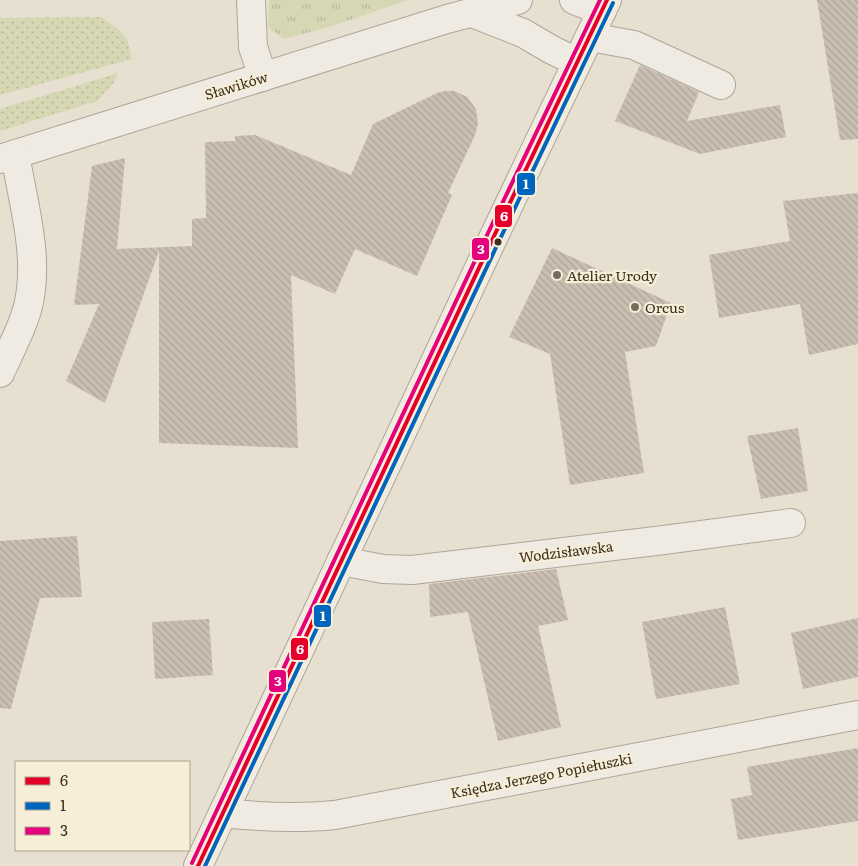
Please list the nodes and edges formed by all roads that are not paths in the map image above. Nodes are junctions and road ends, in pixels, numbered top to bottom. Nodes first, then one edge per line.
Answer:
1 (251, 0) edge
2 (518, 0) edge
3 (574, 0) edge
4 (604, 6) edge
5 (472, 13) junction
6 (590, 37) junction
7 (578, 62) junction
8 (263, 77) junction
9 (721, 85) dead end
10 (7, 156) edge
11 (0, 373) edge
12 (791, 523) dead end
13 (341, 561) junction
14 (858, 715) edge
15 (222, 813) junction
16 (198, 866) edge

1 - 8 street
2 - 5 street, Sławików
3 - 4 street
4 - 6 street
5 - 7 street
5 - 8 street, Sławików
6 - 7 street
6 - 9 street
7 - 13 street
8 - 10 street, Sławików
10 - 11 street
12 - 13 street, Wodzisławska
13 - 15 street
14 - 15 street, Księdza Jerzego Popiełuszki
15 - 16 street

